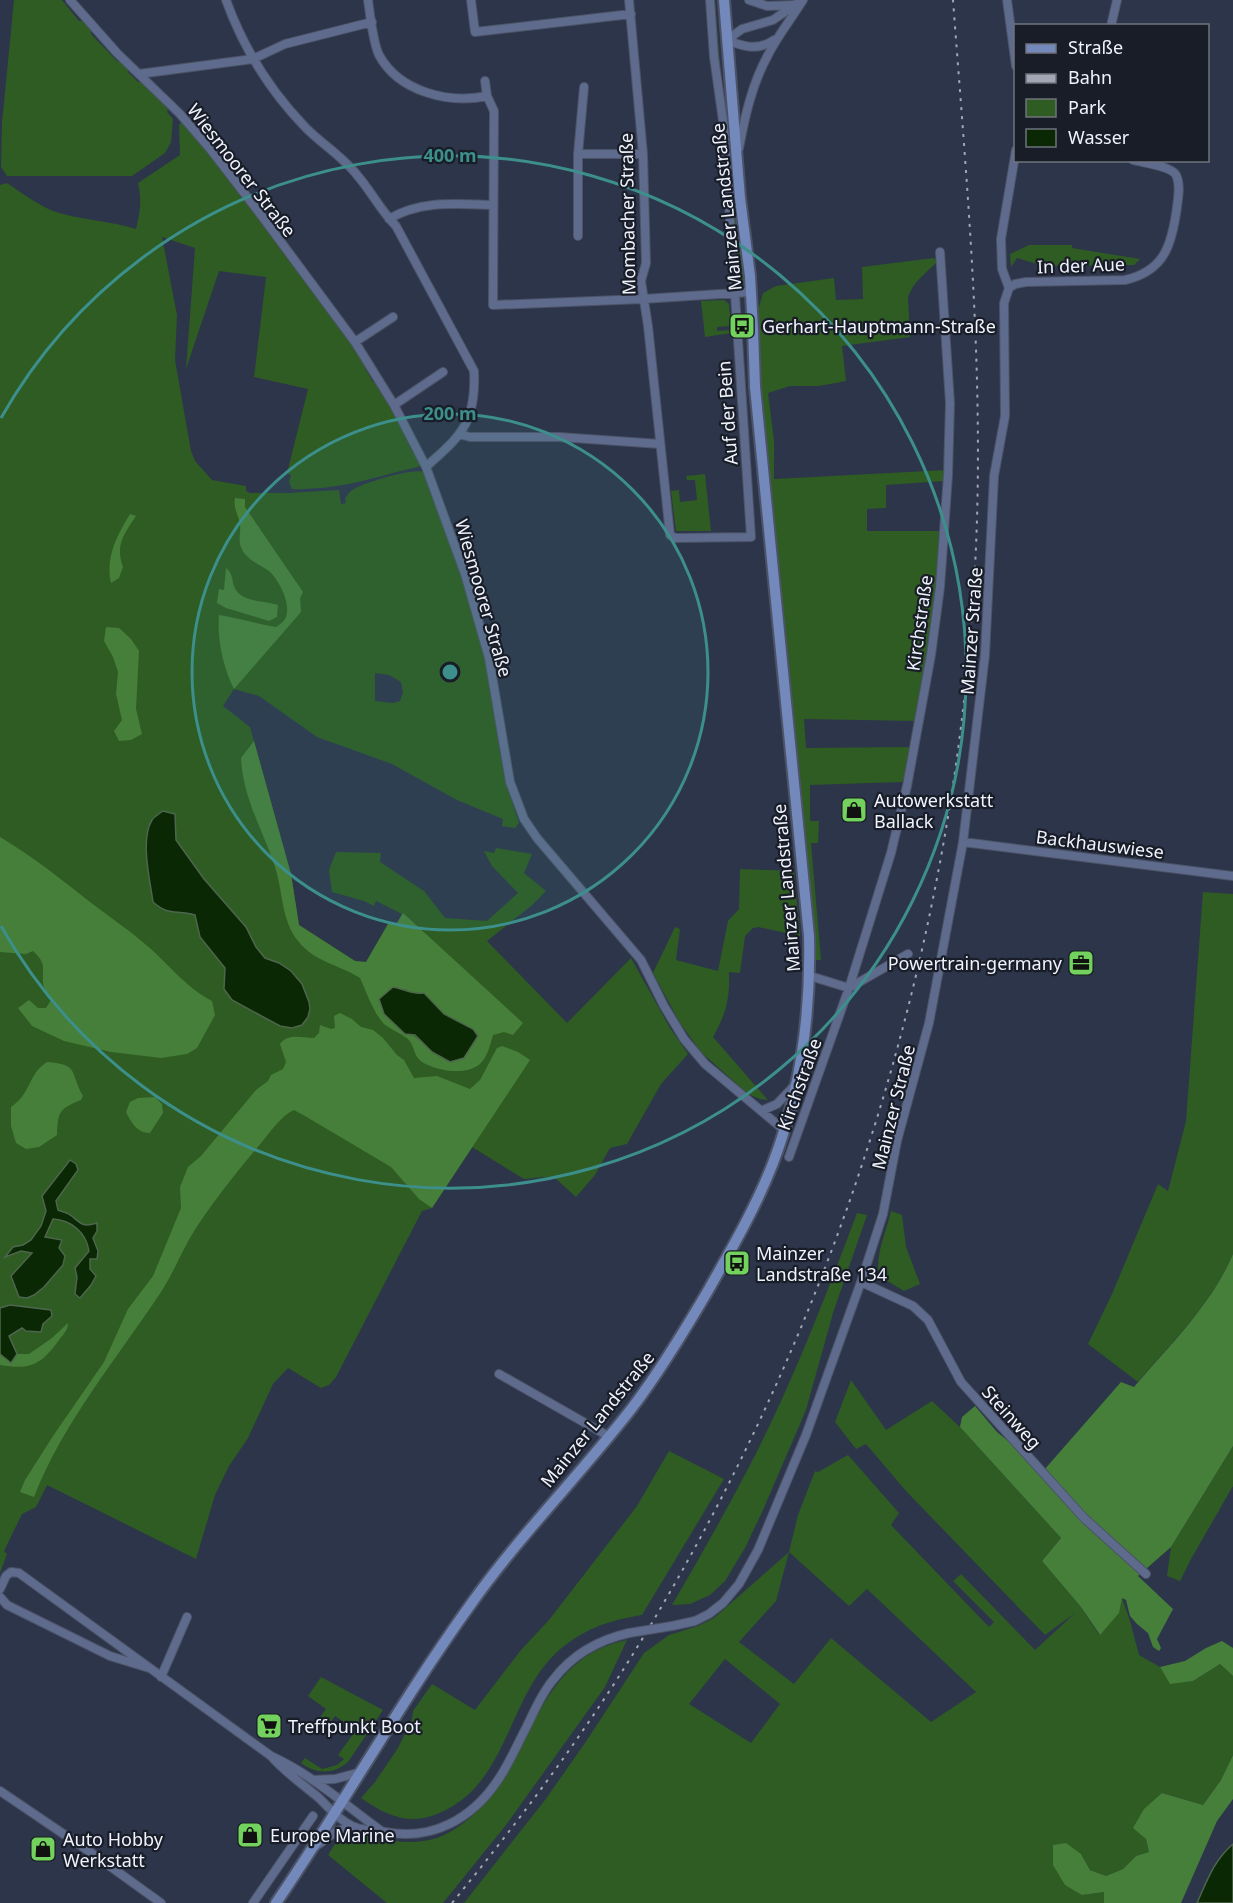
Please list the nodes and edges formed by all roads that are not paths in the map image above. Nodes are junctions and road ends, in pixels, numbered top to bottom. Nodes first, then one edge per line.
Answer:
1 (69, 0) edge
2 (226, 0) edge
3 (368, 0) edge
4 (471, 0) edge
5 (629, 0) edge
6 (710, 0) edge
7 (724, 0) edge
8 (749, 0) edge
9 (1007, 0) edge
10 (1117, 0) edge
11 (800, 1) edge
12 (631, 14) junction
13 (372, 22) junction
14 (1111, 24) edge
15 (778, 37) junction
16 (727, 40) junction
17 (1014, 51) edge
18 (253, 58) junction
19 (139, 74) junction
20 (485, 81) dead end
21 (584, 87) dead end
22 (487, 96) junction
23 (578, 154) junction
24 (643, 154) junction
25 (737, 155) junction
26 (1014, 162) edge
27 (1141, 162) edge
28 (492, 205) junction
29 (389, 219) junction
30 (578, 236) dead end
31 (940, 252) dead end
32 (1009, 288) junction
33 (751, 292) junction
34 (735, 293) junction
35 (643, 299) junction
36 (393, 317) dead end
37 (355, 342) junction
38 (443, 372) dead end
39 (394, 405) junction
40 (459, 434) junction
41 (660, 444) junction
42 (426, 467) junction
43 (670, 535) joint
44 (963, 842) junction
45 (1233, 876) edge
46 (908, 954) dead end
47 (810, 976) junction
48 (849, 988) junction
49 (797, 1083) junction
50 (761, 1111) junction
51 (784, 1130) junction
52 (789, 1157) dead end
53 (861, 1282) junction
54 (499, 1374) dead end
55 (608, 1437) junction
56 (1146, 1574) dead end
57 (0, 1589) edge
58 (0, 1597) edge
59 (187, 1617) dead end
60 (153, 1670) junction
61 (161, 1677) junction
62 (271, 1756) junction
63 (361, 1772) junction
64 (313, 1780) junction
65 (0, 1791) edge
66 (343, 1801) junction
67 (334, 1815) junction
68 (313, 1816) dead end
69 (355, 1827) junction
70 (380, 1830) junction
71 (310, 1851) junction
72 (161, 1903) edge
73 (254, 1903) edge
74 (276, 1903) edge

1 - 19 street, Wiesmoorer Straße
2 - 18 street
3 - 13 street
4 - 12 street
5 - 12 street, Mombacher Straße
6 - 34 street, Auf der Bein
7 - 16 main road, Mainzer Landstraße
8 - 11 street
9 - 17 street
10 - 14 street
11 - 15 street
11 - 16 street
12 - 24 street, Mombacher Straße
13 - 18 street
13 - 22 street
15 - 16 street
15 - 25 street
16 - 25 main road, Mainzer Landstraße
18 - 19 street
18 - 29 street
19 - 37 street, Wiesmoorer Straße
20 - 22 street
21 - 23 street
22 - 28 street
23 - 24 street
23 - 30 street
24 - 35 street, Mombacher Straße
25 - 33 main road, Mainzer Landstraße
26 - 32 street, Mainzer Straße
27 - 32 street, In der Aue
28 - 29 street
28 - 35 street
29 - 40 street
31 - 48 street, Kirchstraße
32 - 44 street, Mainzer Straße
33 - 34 street
33 - 47 main road, Mainzer Landstraße
34 - 35 street
34 - 43 street, Auf der Bein
35 - 41 street, Mombacher Straße
36 - 37 street
37 - 39 street, Wiesmoorer Straße
38 - 39 street
39 - 42 street, Wiesmoorer Straße
40 - 41 street
40 - 42 street
41 - 43 street, Mombacher Straße
42 - 50 street, Wiesmoorer Straße
44 - 45 street, Backhauswiese
44 - 53 street, Mainzer Straße
46 - 48 street
47 - 48 street
47 - 49 main road, Mainzer Landstraße
48 - 52 street, Kirchstraße
49 - 50 street
49 - 51 main road, Mainzer Landstraße
50 - 51 street, Wiesmoorer Straße
51 - 55 main road, Mainzer Landstraße
53 - 56 street, Steinweg
53 - 70 street, Mainzer Straße, bridge
54 - 55 street
55 - 63 main road, Mainzer Landstraße
57 - 60 street
58 - 60 street
59 - 61 street
60 - 61 street
61 - 62 street
62 - 64 street
62 - 67 street
63 - 64 street
63 - 66 main road, Mainzer Landstraße
64 - 66 street
65 - 72 street
66 - 67 main road, Mainzer Landstraße
66 - 70 street
67 - 69 street
67 - 71 main road, Mainzer Landstraße
68 - 73 street
69 - 70 street, Mainzer Straße
69 - 71 street
71 - 74 main road, Mainzer Landstraße

